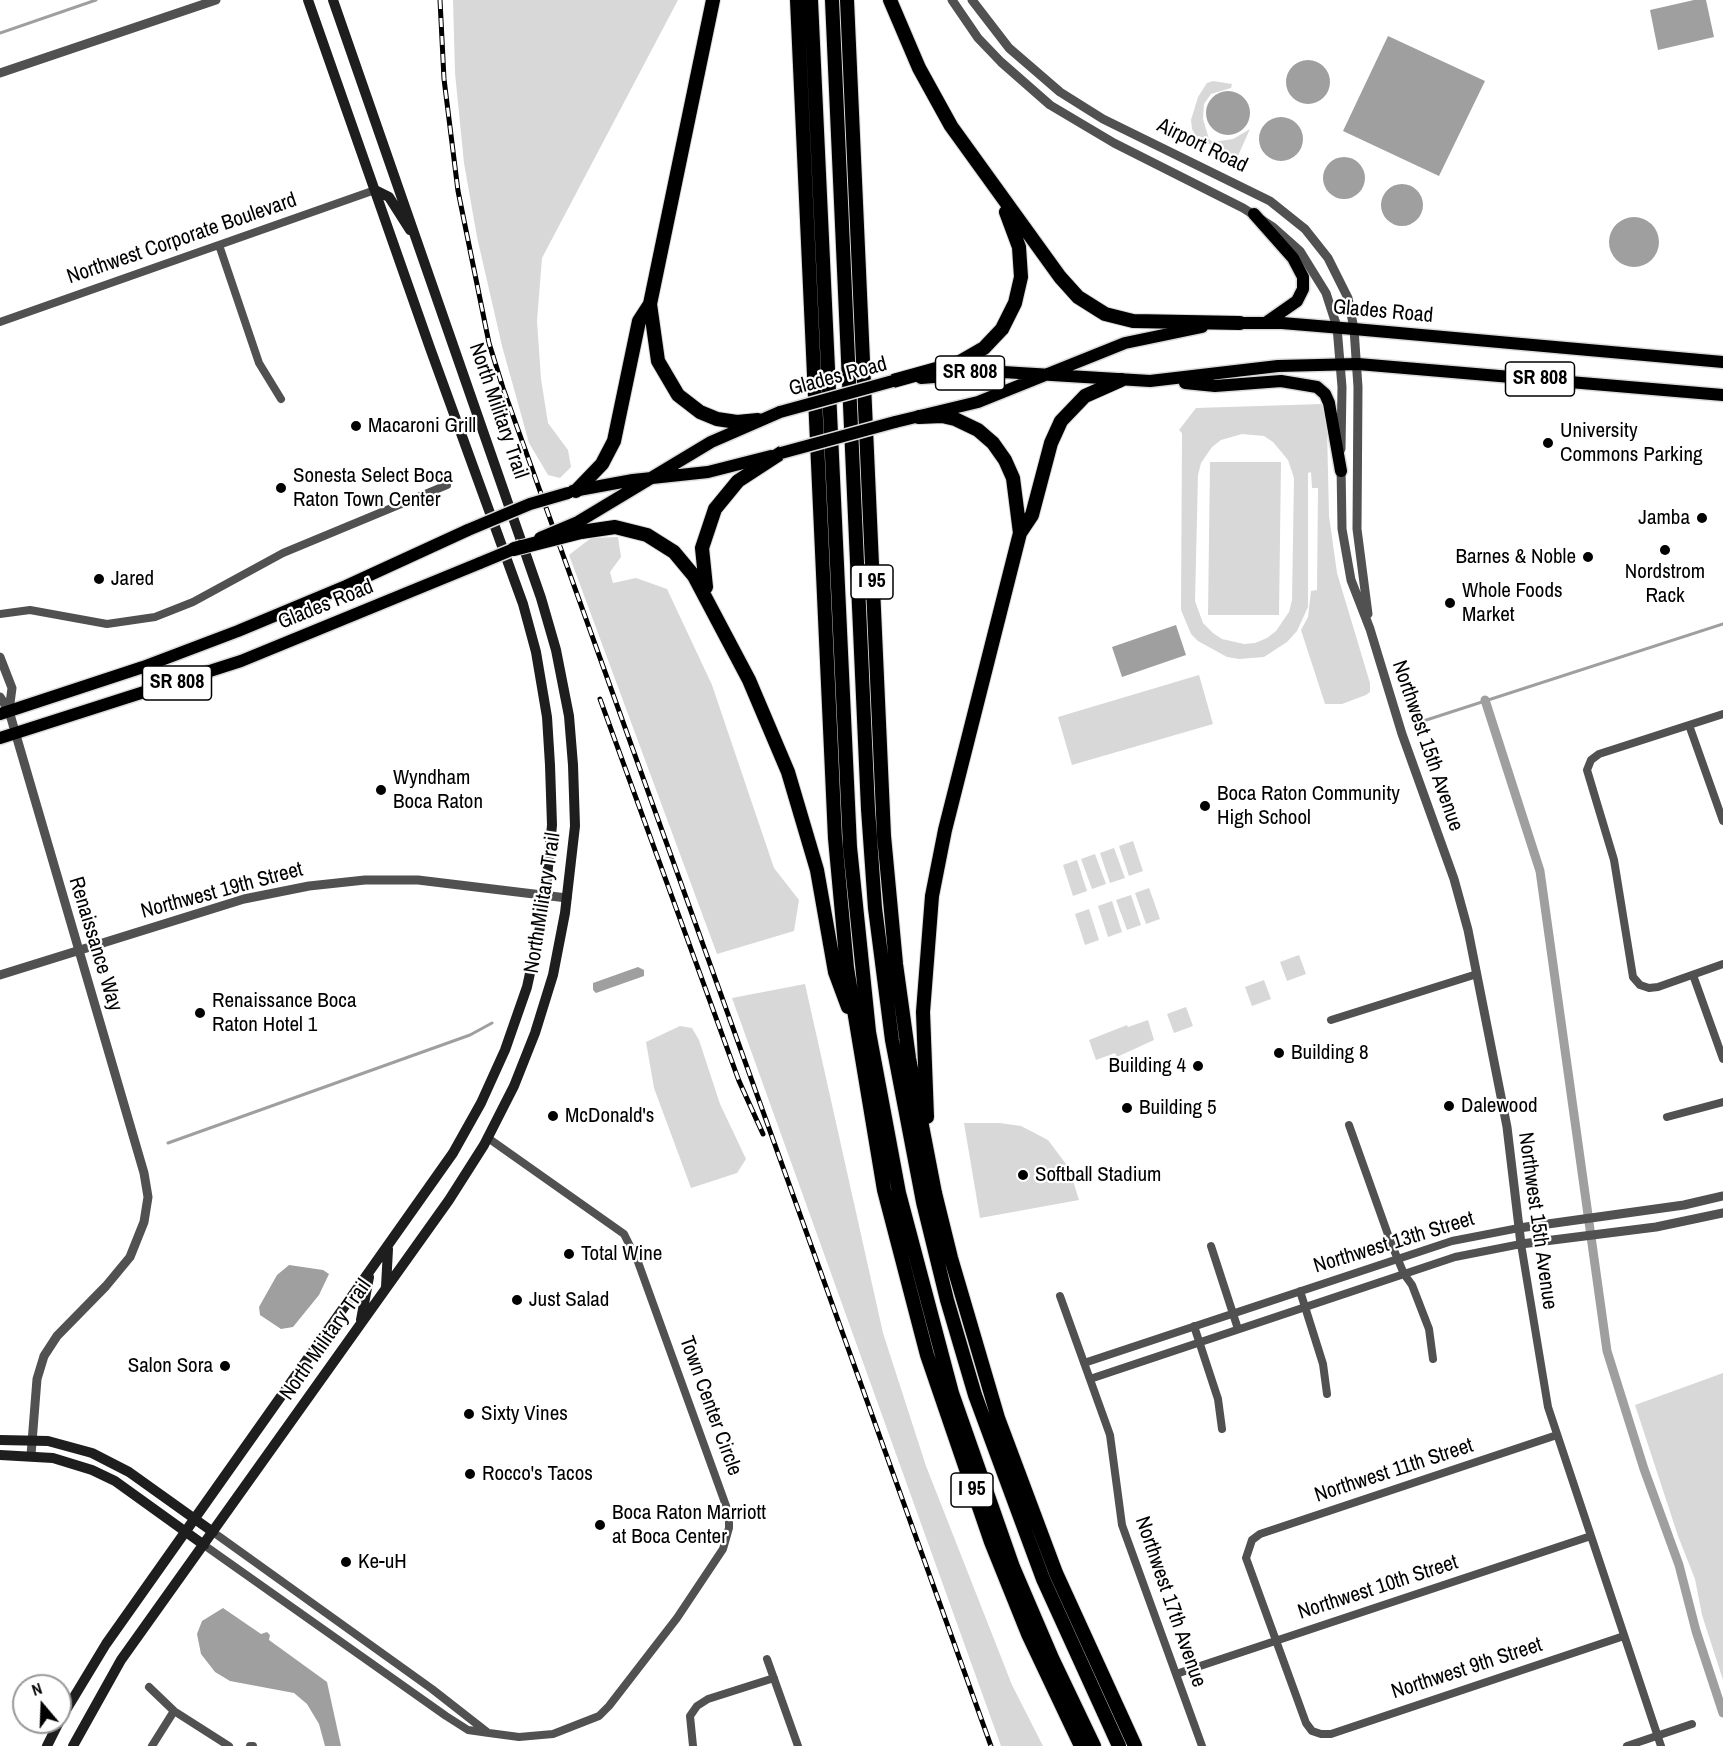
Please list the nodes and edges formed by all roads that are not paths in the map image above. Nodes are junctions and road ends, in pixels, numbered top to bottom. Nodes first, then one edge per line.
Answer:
1 (216, 0) edge
2 (308, 0) edge
3 (333, 0) edge
4 (713, 0) edge
5 (797, 0) edge
6 (811, 0) edge
7 (832, 0) edge
8 (847, 0) edge
9 (890, 0) edge
10 (952, 0) edge
11 (972, 0) edge
12 (0, 73) edge
13 (995, 189) junction
14 (375, 190) junction
15 (1254, 214) junction
16 (219, 245) junction
17 (422, 251) junction
18 (650, 304) junction
19 (0, 322) edge
20 (1266, 322) junction
21 (1240, 323) junction
22 (1336, 327) junction
23 (1354, 329) junction
24 (1723, 362) edge
25 (1341, 364) junction
26 (1358, 364) junction
27 (1047, 375) junction
28 (1121, 380) junction
29 (1166, 380) junction
30 (893, 381) junction
31 (1723, 395) edge
32 (281, 399) dead end
33 (919, 417) junction
34 (758, 420) junction
35 (781, 453) junction
36 (1341, 471) junction
37 (654, 478) junction
38 (447, 485) dead end
39 (572, 492) junction
40 (579, 527) junction
41 (1020, 533) junction
42 (514, 549) joint
43 (0, 614) edge
44 (717, 618) junction
45 (1370, 629) junction
46 (0, 657) edge
47 (0, 697) edge
48 (4, 712) edge
49 (1723, 714) edge
50 (1689, 725) junction
51 (15, 734) junction
52 (0, 738) edge
53 (1723, 821) edge
54 (546, 895) junction
55 (567, 898) junction
56 (79, 950) junction
57 (1723, 964) edge
58 (1477, 974) junction
59 (0, 975) edge
60 (1693, 975) junction
61 (1331, 1020) dead end
62 (859, 1038) junction
63 (1723, 1059) edge
64 (1723, 1102) edge
65 (1667, 1117) dead end
66 (1349, 1125) dead end
67 (488, 1138) junction
68 (929, 1162) junction
69 (1723, 1196) edge
70 (1723, 1213) edge
71 (1519, 1228) junction
72 (1521, 1244) junction
73 (1210, 1246) dead end
74 (388, 1248) junction
75 (1398, 1258) junction
76 (370, 1273) junction
77 (1404, 1274) junction
78 (386, 1289) junction
79 (1300, 1291) junction
80 (1060, 1296) dead end
81 (1305, 1307) junction
82 (1233, 1313) junction
83 (361, 1324) junction
84 (1194, 1326) junction
85 (1238, 1329) junction
86 (1199, 1342) junction
87 (1433, 1359) dead end
88 (1084, 1363) junction
89 (1090, 1379) junction
90 (1328, 1394) dead end
91 (1222, 1429) dead end
92 (1557, 1436) junction
93 (0, 1440) edge
94 (32, 1440) junction
95 (0, 1455) edge
96 (31, 1455) junction
97 (194, 1519) junction
98 (185, 1532) junction
99 (213, 1532) junction
100 (1591, 1536) junction
101 (204, 1545) junction
102 (1624, 1636) junction
103 (1276, 1640) junction
104 (767, 1659) dead end
105 (1176, 1674) junction
106 (774, 1678) junction
107 (149, 1687) dead end
108 (72, 1701) edge
109 (174, 1711) junction
110 (1692, 1724) dead end
111 (489, 1733) junction
112 (1657, 1736) junction
113 (73, 1746) edge
114 (152, 1746) edge
115 (229, 1746) edge
116 (693, 1746) edge
117 (798, 1746) edge
118 (1081, 1746) edge
119 (1094, 1746) edge
120 (1119, 1746) edge
121 (1135, 1746) edge
122 (1202, 1746) edge
123 (1627, 1746) edge
124 (1660, 1746) edge

1 - 12 street
2 - 14 main road, North Military Trail
3 - 17 main road, North Military Trail
4 - 18 highway
5 - 62 highway, I 95
6 - 119 highway
7 - 120 highway
8 - 68 highway, I 95
9 - 13 highway
10 - 15 street, Airport Road
11 - 23 street, Airport Road
13 - 21 highway
13 - 30 highway
14 - 16 street, Northwest Corporate Boulevard
14 - 17 main road
14 - 54 main road, North Military Trail
15 - 20 main road
15 - 22 street, Airport Road
16 - 19 street, Northwest Corporate Boulevard
16 - 32 street
17 - 55 main road, North Military Trail
18 - 34 highway
18 - 39 highway
20 - 21 main road, Glades Road / SR 808
20 - 22 main road, Glades Road / SR 808
21 - 27 main road, Glades Road / SR 808
22 - 23 main road, Glades Road / SR 808
22 - 25 street, Airport Road
23 - 24 main road, Glades Road / SR 808
23 - 26 street, Airport Road
25 - 26 main road, Glades Road / SR 808
25 - 29 main road, Glades Road / SR 808
25 - 36 street, Northwest 15th Avenue
26 - 31 main road, Glades Road / SR 808
26 - 45 street, Northwest 15th Avenue
27 - 28 main road, Glades Road / SR 808
27 - 30 main road, Glades Road / SR 808
27 - 33 main road, Glades Road / SR 808
28 - 29 main road, Glades Road / SR 808
28 - 41 highway
29 - 36 main road
30 - 34 main road, Glades Road / SR 808, bridge
33 - 35 main road, Glades Road / SR 808, bridge
33 - 41 highway
34 - 37 main road, Glades Road / SR 808
35 - 37 main road, Glades Road / SR 808
35 - 44 highway
36 - 45 street, Northwest 15th Avenue
37 - 39 main road, Glades Road / SR 808
37 - 40 main road, Glades Road / SR 808
38 - 43 street
39 - 48 main road, Glades Road / SR 808, bridge
40 - 42 highway, bridge
40 - 44 highway
41 - 68 highway
42 - 51 main road, Glades Road / SR 808, bridge
44 - 62 highway
45 - 58 street, Northwest 15th Avenue
46 - 48 street
47 - 48 street
48 - 51 street, Renaissance Way
49 - 50 street
50 - 53 street
50 - 60 street
51 - 52 main road, Glades Road / SR 808
51 - 56 street, Renaissance Way
54 - 55 street, Northwest 19th Street
54 - 56 street, Northwest 19th Street
54 - 74 main road, North Military Trail
55 - 67 main road, North Military Trail
56 - 59 street, Northwest 19th Street
56 - 94 street, Renaissance Way
57 - 60 street
58 - 61 street
58 - 71 street, Northwest 15th Avenue
60 - 63 street
62 - 118 highway, I 95
64 - 65 street
66 - 75 street
67 - 78 main road, North Military Trail
67 - 111 street, Town Center Circle
68 - 121 highway, I 95
69 - 71 street, Northwest 13th Street
70 - 72 street, Northwest 13th Street
71 - 72 street, Northwest 15th Avenue
71 - 75 street, Northwest 13th Street
72 - 77 street, Northwest 13th Street
72 - 92 street, Northwest 15th Avenue
73 - 82 street
74 - 76 main road, North Military Trail
74 - 78 main road
75 - 77 street
75 - 79 street, Northwest 13th Street
76 - 83 main road
76 - 97 main road, North Military Trail
77 - 81 street, Northwest 13th Street
77 - 87 street
78 - 83 main road, North Military Trail
79 - 81 street
79 - 82 street, Northwest 13th Street
80 - 88 street, Northwest 17th Avenue
81 - 85 street, Northwest 13th Street
81 - 90 street
82 - 84 street, Northwest 13th Street
82 - 85 street
83 - 99 main road, North Military Trail
84 - 86 street
84 - 88 street, Northwest 13th Street
85 - 86 street, Northwest 13th Street
86 - 89 street, Northwest 13th Street
86 - 91 street
88 - 89 street, Northwest 17th Avenue
89 - 105 street, Northwest 17th Avenue
92 - 100 street, Northwest 15th Avenue
92 - 103 street, Northwest 11th Street
93 - 94 main road
94 - 96 street, Renaissance Way
94 - 97 main road
95 - 96 main road
96 - 98 main road
97 - 98 main road, North Military Trail
97 - 99 main road
98 - 101 main road
98 - 108 main road, North Military Trail
99 - 101 main road, North Military Trail
99 - 111 street
100 - 102 street, Northwest 15th Avenue
100 - 103 street, Northwest 10th Street
101 - 111 street, Town Center Circle
101 - 113 main road, North Military Trail
102 - 103 street, Northwest 9th Street
102 - 112 street, Northwest 15th Avenue
103 - 105 street, Northwest 10th Street
104 - 106 street
105 - 122 street, Northwest 17th Avenue
106 - 116 street
106 - 117 street
107 - 109 street
109 - 114 street
109 - 115 street
110 - 112 street
112 - 123 street
112 - 124 street, Northwest 15th Avenue

